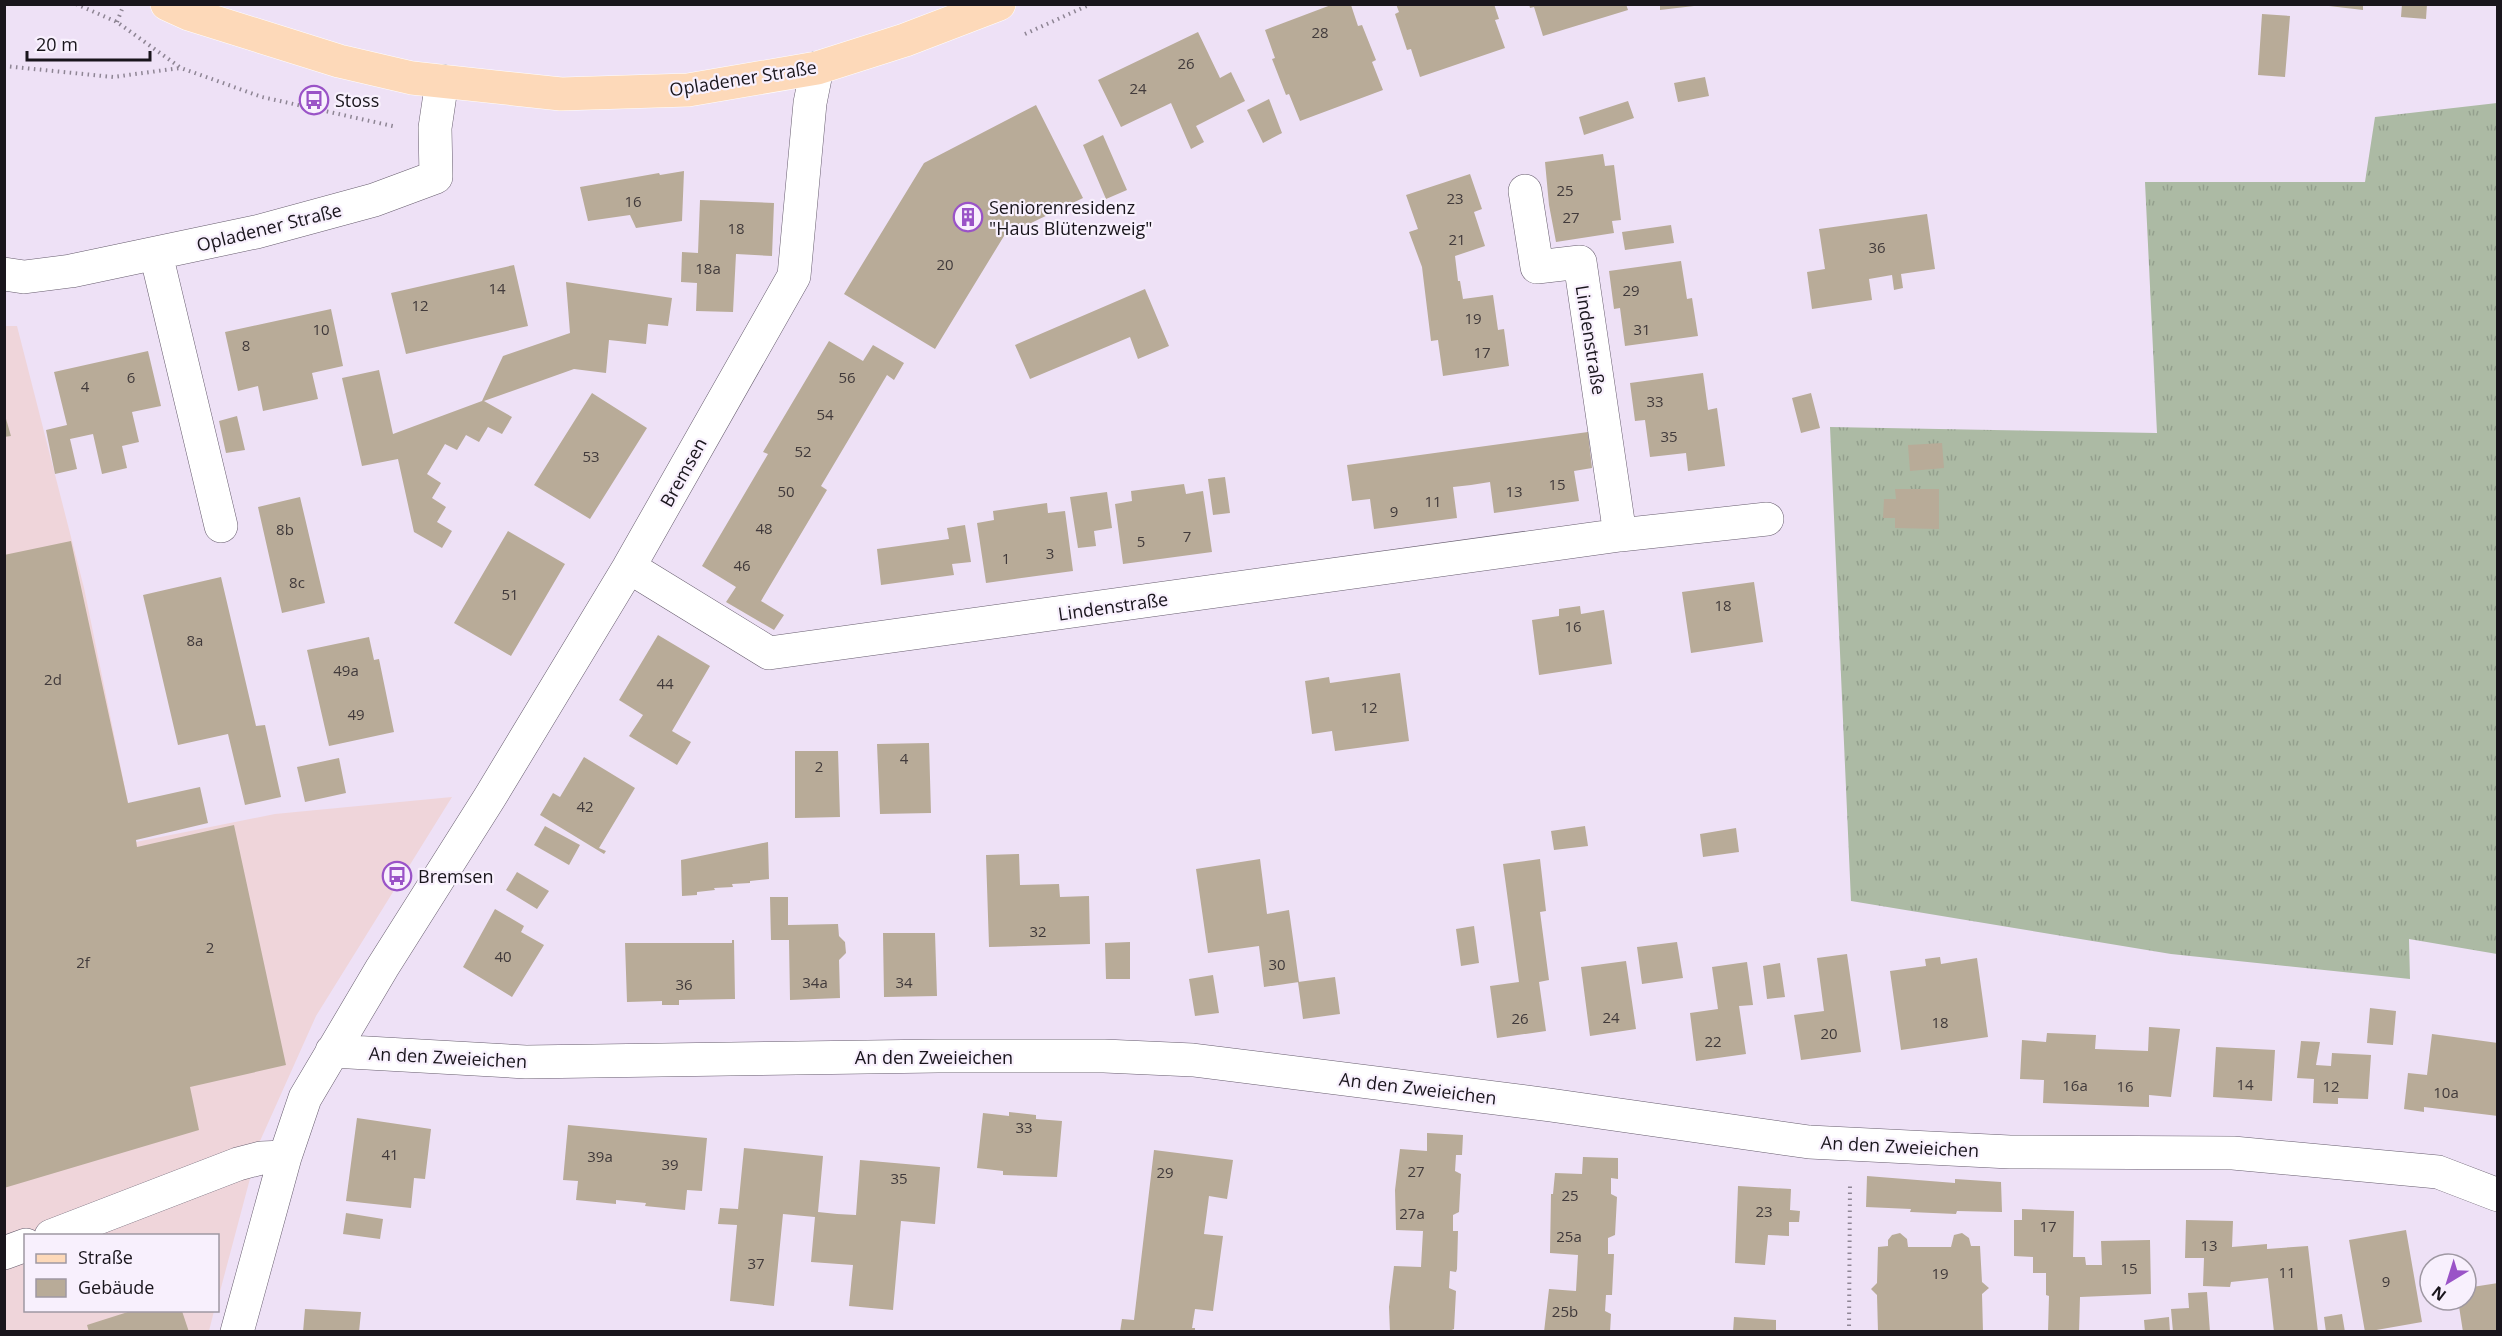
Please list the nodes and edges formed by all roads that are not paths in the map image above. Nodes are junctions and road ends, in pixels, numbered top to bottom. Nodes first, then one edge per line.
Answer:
1 (999, 4) edge
2 (183, 8) edge
3 (816, 68) junction
4 (442, 81) junction
5 (1525, 191) dead end
6 (156, 254) junction
7 (4, 274) edge
8 (1767, 519) dead end
9 (221, 526) dead end
10 (1620, 535) junction
11 (629, 567) junction
12 (332, 1051) junction
13 (285, 1157) junction
14 (2498, 1195) edge
15 (56, 1234) edge
16 (24, 1246) edge
17 (4, 1253) edge
18 (237, 1332) edge

1 - 3 main road, Opladener Straße
2 - 4 main road, Opladener Straße
3 - 4 main road, Opladener Straße
3 - 11 street, Bremsen
4 - 6 street, Opladener Straße
5 - 10 street, Lindenstraße
6 - 7 street, Opladener Straße
6 - 9 street
8 - 10 street, Lindenstraße
10 - 11 street, Lindenstraße
11 - 12 street, Bremsen
12 - 13 street, Bremsen
12 - 14 street, An den Zweieichen
13 - 15 street
13 - 18 street, Bremsen
16 - 17 street

